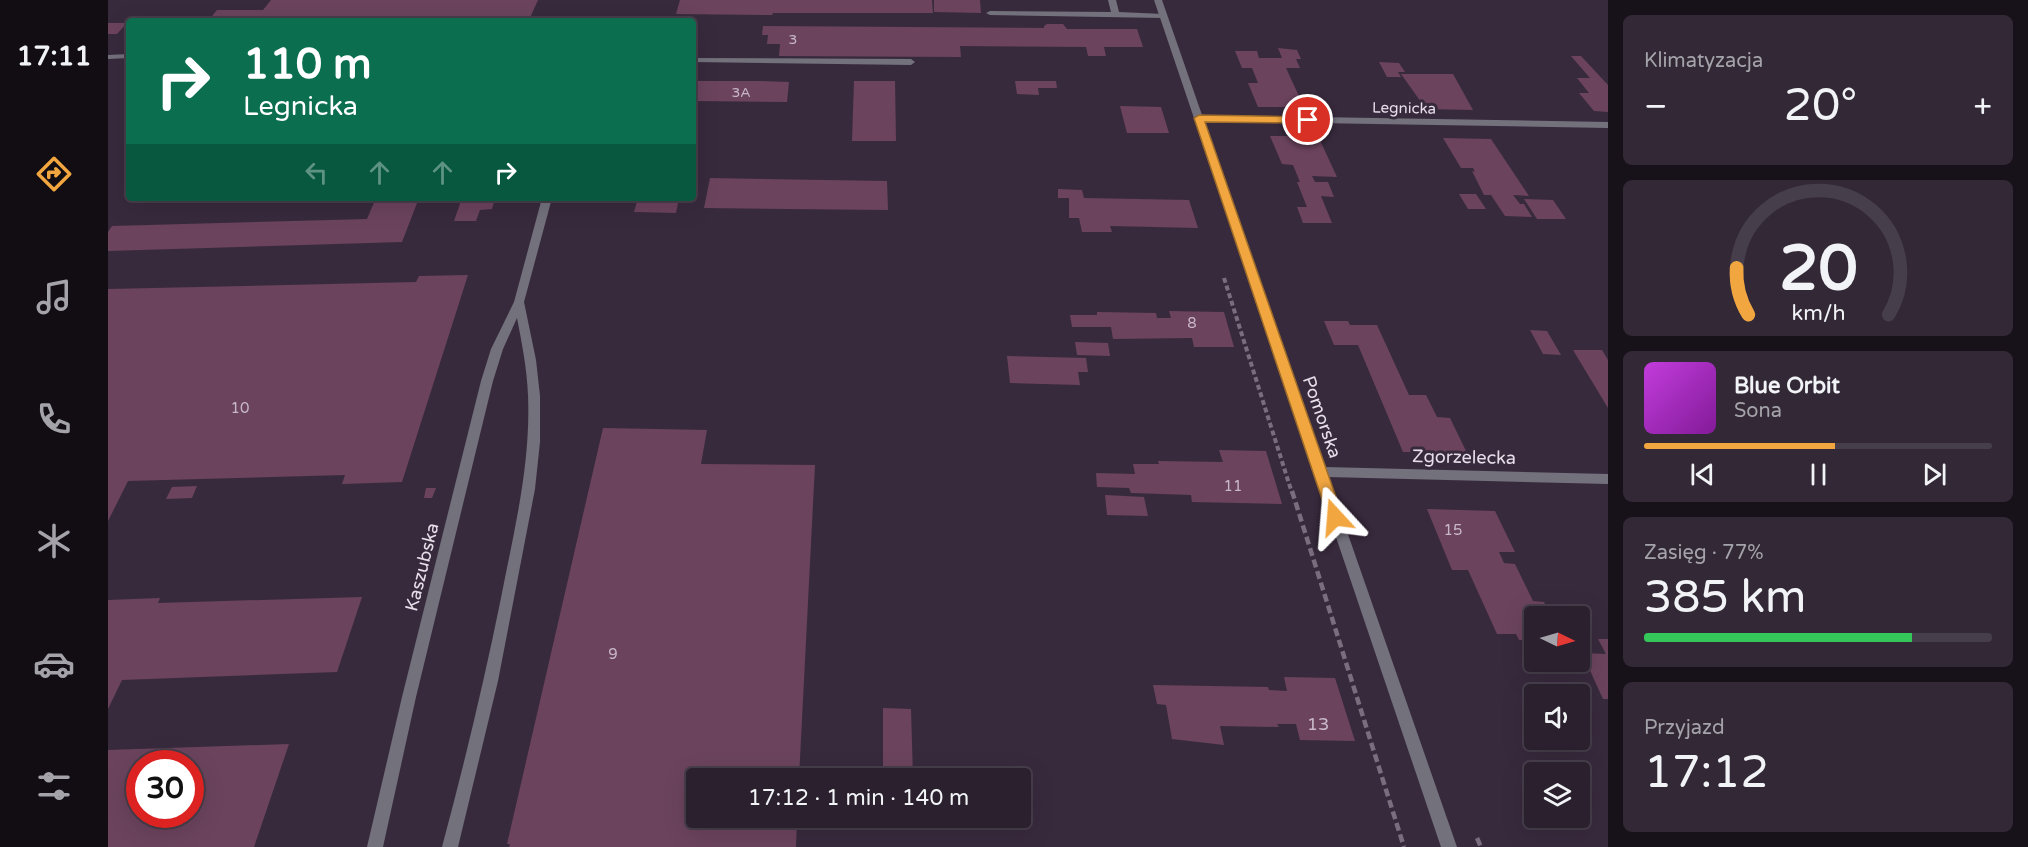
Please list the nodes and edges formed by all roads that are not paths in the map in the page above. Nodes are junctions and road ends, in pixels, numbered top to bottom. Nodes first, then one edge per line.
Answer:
1 (1112, 0) edge
2 (1158, 0) edge
3 (990, 13) dead end
4 (1116, 14) junction
5 (1163, 16) junction
6 (126, 56) edge
7 (108, 57) edge
8 (696, 60) edge
9 (911, 62) dead end
10 (1199, 118) junction
11 (1608, 125) edge
12 (546, 201) edge
13 (519, 302) junction
14 (1320, 472) junction
15 (1608, 479) edge
16 (375, 847) edge
17 (450, 847) edge
18 (1449, 847) edge

1 - 4 street
2 - 5 street, Pomorska
3 - 4 street
4 - 5 street
5 - 10 street, Pomorska
6 - 7 street
8 - 9 street
10 - 11 street, Legnicka
10 - 14 street, Pomorska
12 - 13 street, Kaszubska
13 - 16 street, Kaszubska
13 - 17 street, Kaszubska
14 - 15 street, Zgorzelecka
14 - 18 street, Pomorska

